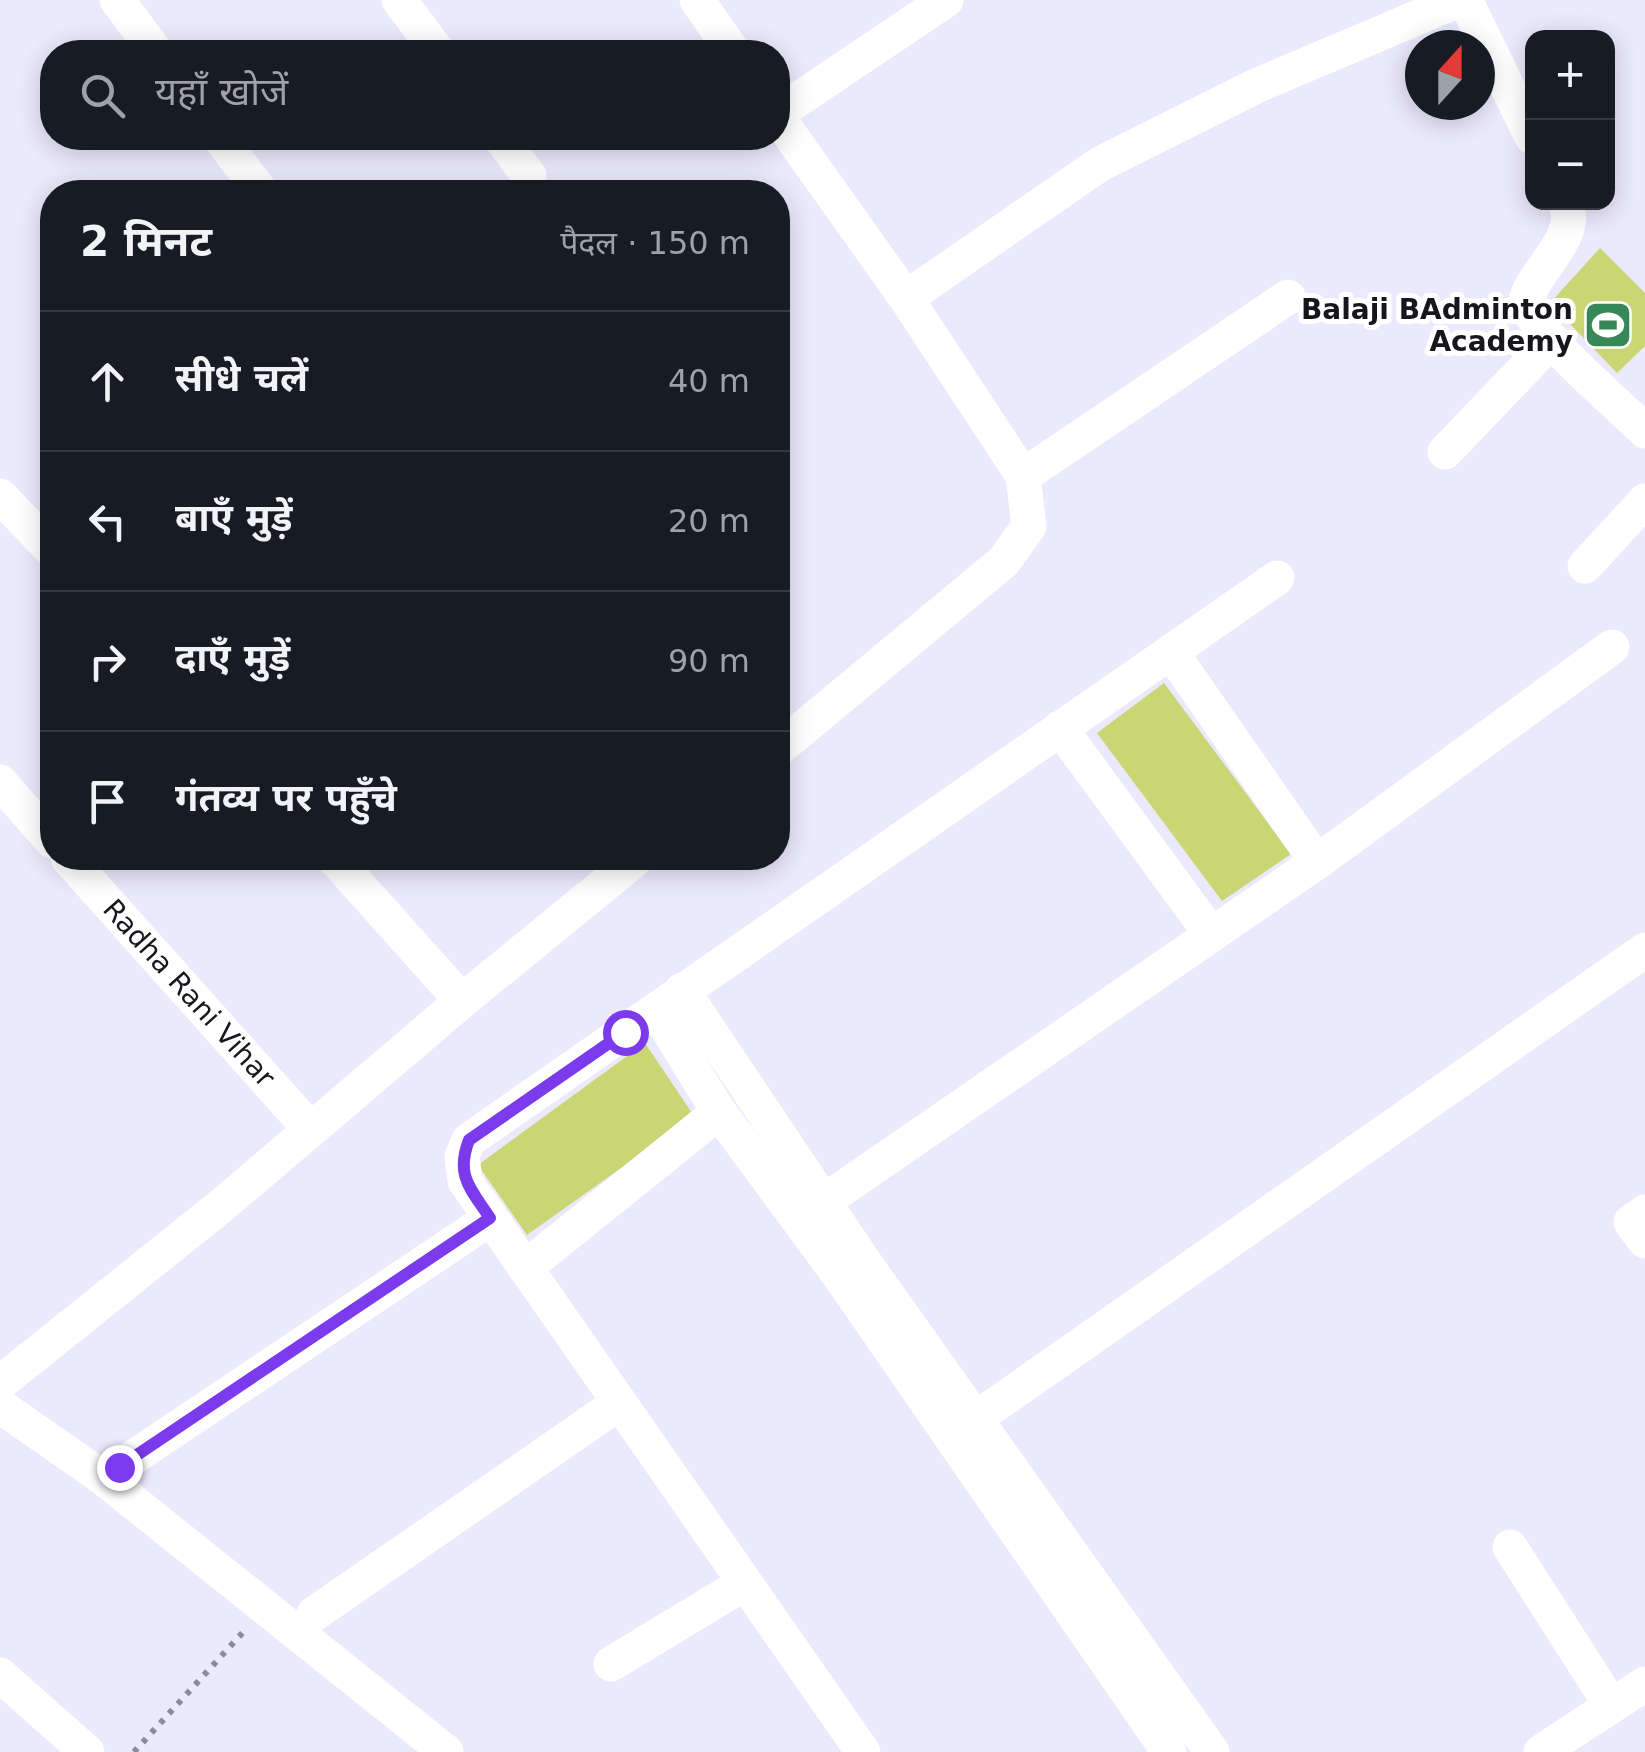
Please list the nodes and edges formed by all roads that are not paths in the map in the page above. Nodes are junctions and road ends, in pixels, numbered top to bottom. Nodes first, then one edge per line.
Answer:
1 (117, 0) edge
2 (399, 0) edge
3 (697, 0) edge
4 (946, 0) edge
5 (1462, 0) edge
6 (147, 40) edge
7 (429, 40) edge
8 (724, 40) edge
9 (790, 108) edge
10 (1525, 123) edge
11 (790, 133) edge
12 (229, 150) edge
13 (510, 150) edge
14 (529, 176) dead end
15 (251, 180) edge
16 (1569, 210) edge
17 (1288, 297) dead end
18 (906, 298) junction
19 (1552, 340) junction
20 (1645, 432) edge
21 (1444, 452) dead end
22 (1023, 476) junction
23 (0, 496) edge
24 (1645, 501) edge
25 (40, 538) edge
26 (1586, 566) dead end
27 (1278, 578) dead end
28 (1612, 647) dead end
29 (1171, 652) junction
30 (1060, 728) junction
31 (790, 740) edge
32 (0, 782) edge
33 (40, 827) edge
34 (1318, 862) junction
35 (79, 870) edge
36 (345, 870) edge
37 (622, 870) edge
38 (1211, 934) junction
39 (1645, 950) edge
40 (669, 1000) junction
41 (462, 1001) junction
42 (719, 1112) junction
43 (310, 1129) junction
44 (778, 1132) junction
45 (748, 1151) junction
46 (824, 1202) junction
47 (1645, 1212) edge
48 (490, 1218) junction
49 (1645, 1241) edge
50 (525, 1268) junction
51 (0, 1384) edge
52 (620, 1403) junction
53 (0, 1406) edge
54 (963, 1427) junction
55 (119, 1467) dead end
56 (1510, 1547) dead end
57 (746, 1583) junction
58 (314, 1614) dead end
59 (1095, 1616) junction
60 (611, 1664) dead end
61 (0, 1676) edge
62 (1645, 1684) edge
63 (1611, 1705) junction
64 (87, 1752) edge
65 (446, 1752) edge
66 (863, 1752) edge
67 (1169, 1752) edge
68 (1212, 1752) edge
69 (1541, 1752) edge

1 - 6 street
2 - 7 street
3 - 8 street
4 - 9 street
5 - 10 street
5 - 18 street
11 - 18 street
12 - 15 street
13 - 14 street
16 - 19 street
17 - 22 street
18 - 22 street
19 - 20 street
19 - 21 street
22 - 31 street
23 - 25 street
24 - 26 street
27 - 29 street
28 - 34 street
29 - 30 street
29 - 34 street
30 - 38 street
30 - 40 street
32 - 33 street
34 - 38 street
35 - 43 street, Radha Rani Vihar
36 - 41 street
37 - 41 street
38 - 46 street
39 - 54 street
40 - 42 street
40 - 44 street
40 - 48 street
41 - 43 street
42 - 45 street
42 - 50 street
43 - 51 street
44 - 45 street
44 - 46 street
45 - 54 street
46 - 54 street
47 - 49 street
48 - 50 street
48 - 55 street
50 - 52 street
52 - 57 street
52 - 58 street
53 - 65 street
54 - 59 street
56 - 63 street
57 - 60 street
57 - 66 street
59 - 67 street
59 - 68 street
61 - 64 street
62 - 63 street
63 - 69 street

